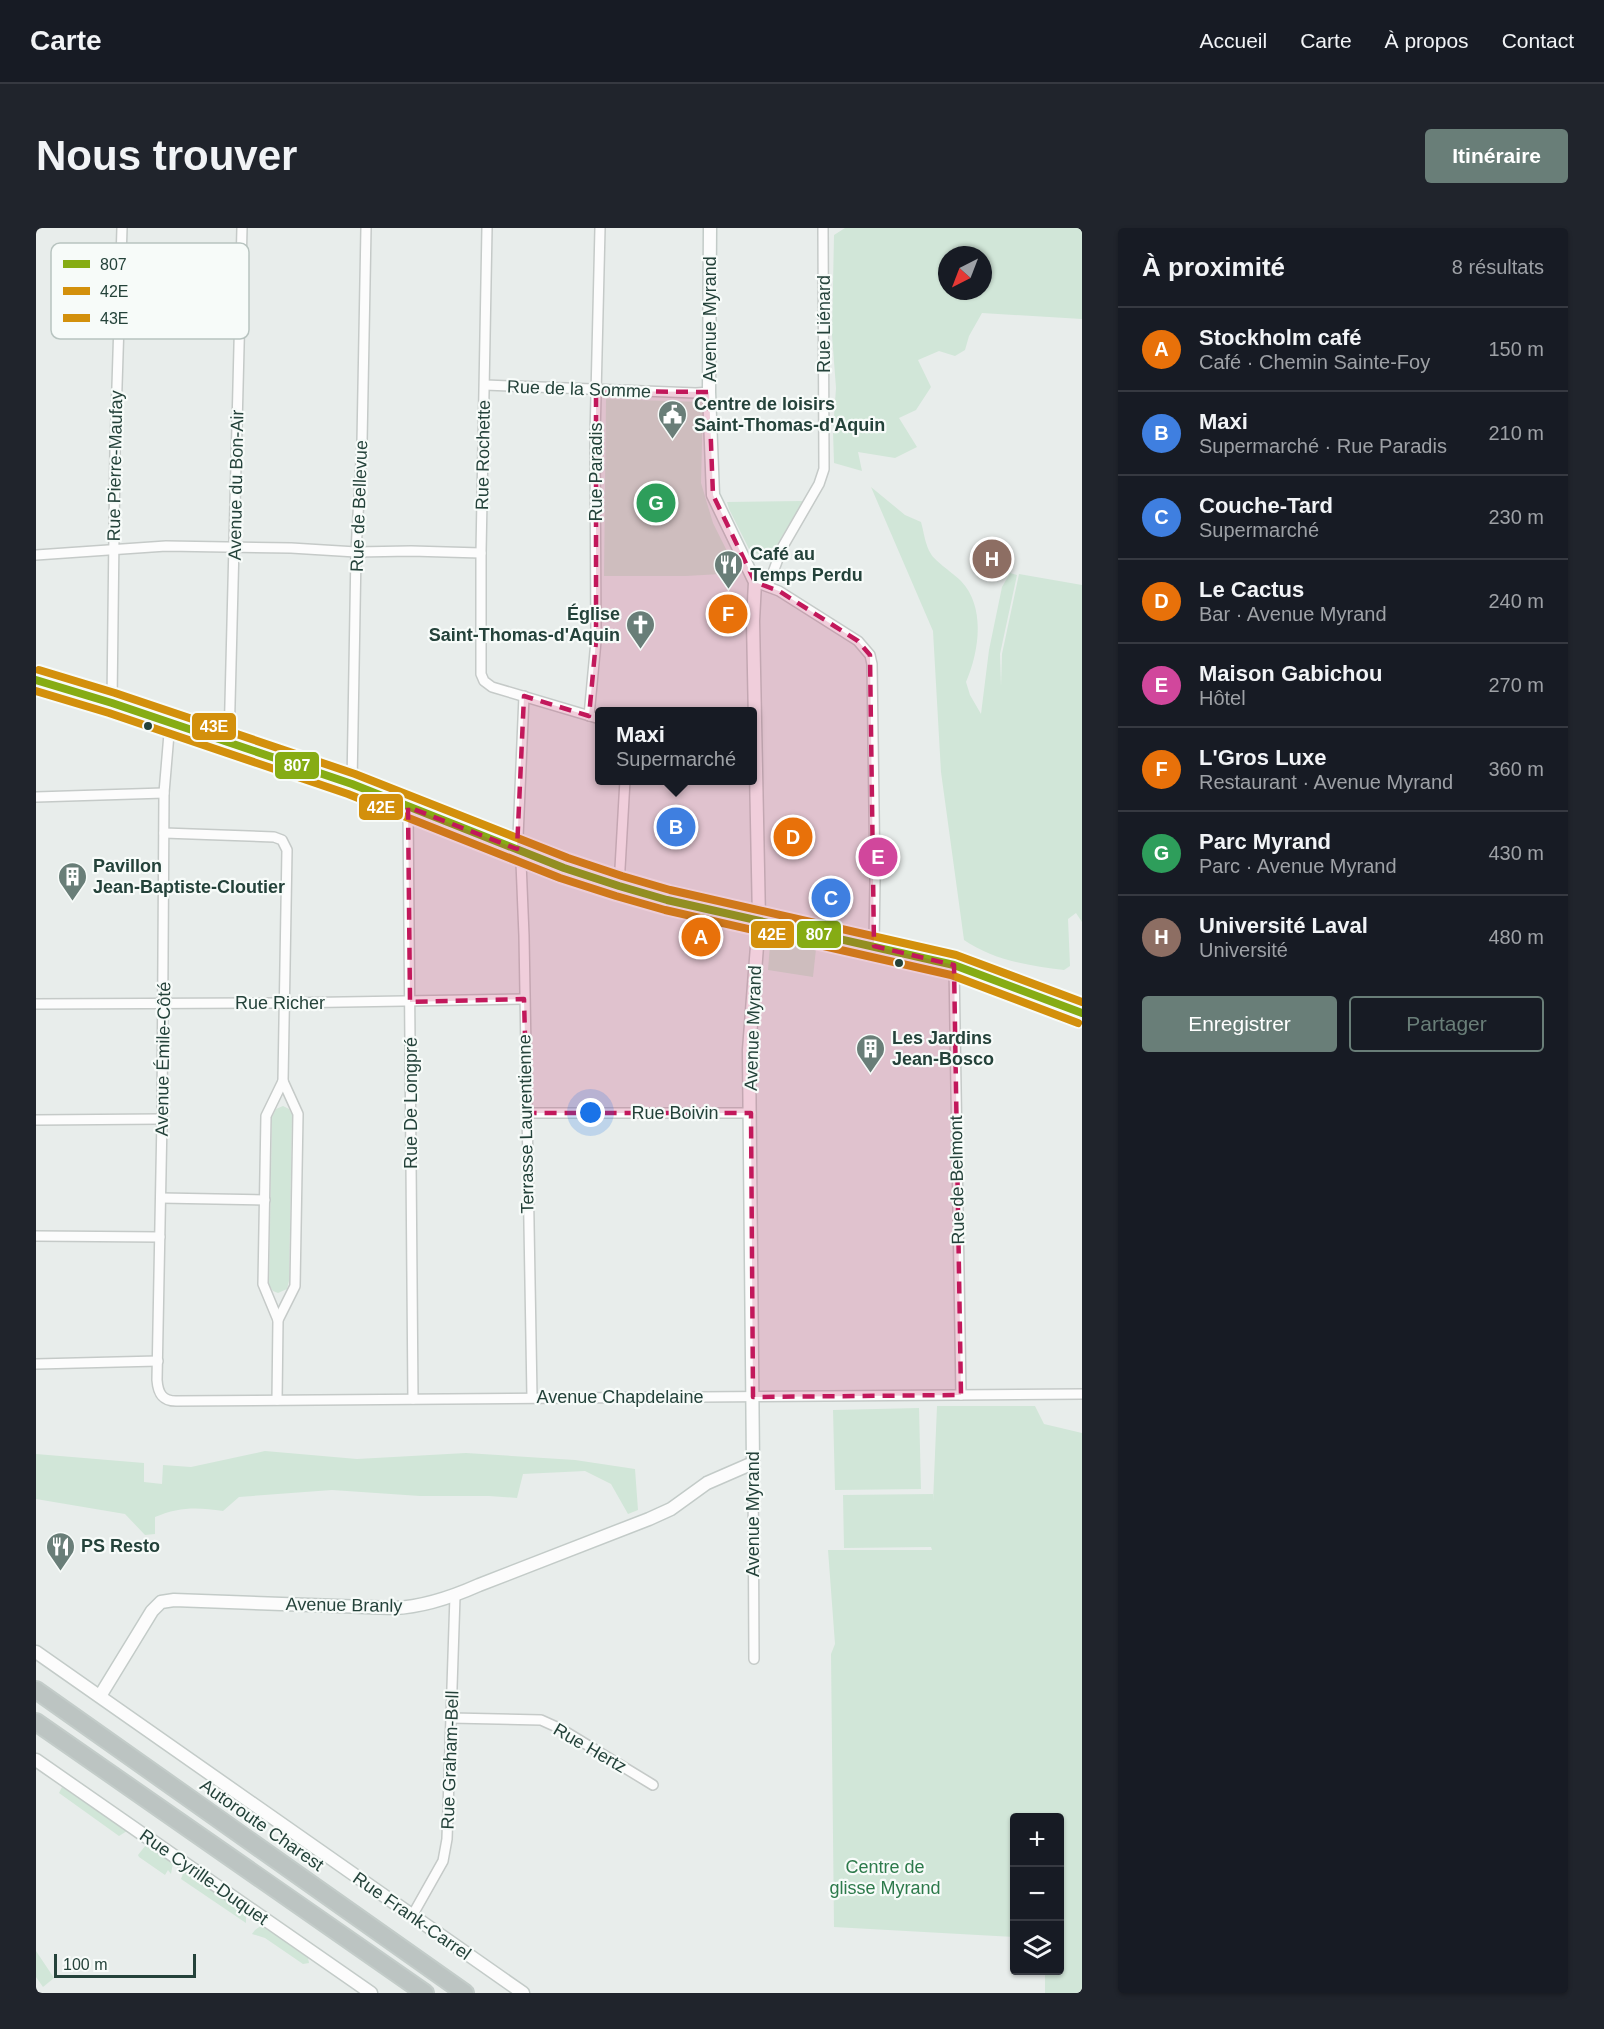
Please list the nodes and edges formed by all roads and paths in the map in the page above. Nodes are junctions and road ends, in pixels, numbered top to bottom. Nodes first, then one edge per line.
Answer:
1 (122, 228) edge
2 (242, 228) edge
3 (366, 228) edge
4 (487, 228) edge
5 (600, 228) edge
6 (710, 228) edge
7 (823, 228) edge
8 (122, 243) edge
9 (242, 243) edge
10 (119, 339) edge
11 (240, 339) edge
12 (485, 385) junction
13 (596, 391) junction
14 (709, 392) junction
15 (235, 547) junction
16 (113, 550) junction
17 (356, 552) junction
18 (481, 553) junction
19 (36, 555) edge
20 (755, 582) junction
21 (768, 586) junction
22 (36, 680) edge
23 (524, 696) junction
24 (112, 703) junction
25 (754, 707) edge
26 (589, 716) junction
27 (595, 718) edge
28 (170, 722) junction
29 (229, 742) junction
30 (352, 784) junction
31 (625, 785) edge
32 (755, 785) edge
33 (164, 793) junction
34 (36, 797) edge
35 (408, 807) junction
36 (164, 833) junction
37 (519, 850) junction
38 (619, 886) junction
39 (759, 920) junction
40 (874, 946) junction
41 (954, 965) junction
42 (524, 999) junction
43 (410, 1002) junction
44 (162, 1003) junction
45 (284, 1003) junction
46 (36, 1004) edge
47 (1082, 1013) edge
48 (283, 1080) junction
49 (527, 1113) junction
50 (751, 1113) junction
51 (162, 1119) junction
52 (36, 1120) edge
53 (161, 1198) junction
54 (265, 1200) junction
55 (36, 1236) edge
56 (160, 1237) junction
57 (278, 1320) junction
58 (158, 1361) junction
59 (36, 1364) edge
60 (1082, 1394) edge
61 (160, 1395) joint
62 (961, 1395) junction
63 (532, 1397) junction
64 (753, 1397) junction
65 (413, 1399) junction
66 (277, 1400) junction
67 (753, 1463) junction
68 (455, 1596) junction
69 (36, 1652) edge
70 (754, 1659) dead end
71 (36, 1690) edge
72 (100, 1696) junction
73 (451, 1718) junction
74 (36, 1722) edge
75 (36, 1760) edge
76 (653, 1785) dead end
77 (412, 1916) junction
78 (371, 1993) edge
79 (425, 1993) edge
80 (465, 1993) edge
81 (523, 1993) edge

1 - 8 street, Rue Pierre-Maufay
2 - 9 street, Avenue du Bon-Air
3 - 17 street, Rue de Bellevue
4 - 12 street, Rue Rochette
5 - 13 street, Rue Paradis
6 - 14 street, Avenue Myrand
7 - 21 street, Rue Liénard
10 - 16 street, Rue Pierre-Maufay
11 - 15 street, Avenue du Bon-Air
12 - 13 street, Rue de la Somme
12 - 18 street, Rue Rochette
13 - 14 street, Rue de la Somme
13 - 26 street, Rue Paradis
14 - 20 street, Avenue Myrand
15 - 16 street
15 - 17 street
15 - 29 street, Avenue du Bon-Air
16 - 19 street
16 - 24 street, Rue Pierre-Maufay
17 - 18 street
17 - 30 street, Rue de Bellevue
18 - 23 street, Rue Rochette
20 - 21 street
20 - 25 street, Avenue Myrand
21 - 40 street
22 - 24 street
23 - 26 street
23 - 37 street
24 - 28 street
26 - 27 street
28 - 29 street
28 - 33 street, Avenue Émile-Côté
29 - 30 street
30 - 35 street
31 - 38 street
32 - 39 street, Avenue Myrand
33 - 34 street
33 - 36 street, Avenue Émile-Côté
35 - 37 street
35 - 43 street, Rue De Longpré
36 - 44 street, Avenue Émile-Côté
36 - 45 street
37 - 38 street
37 - 42 street, Terrasse Laurentienne
38 - 39 street
39 - 40 street
39 - 50 street, Avenue Myrand
40 - 41 street
41 - 47 street
41 - 62 street, Rue de Belmont
42 - 43 street, Rue Richer
42 - 49 street, Terrasse Laurentienne
43 - 45 street, Rue Richer
43 - 65 street, Rue De Longpré
44 - 45 street, Rue Richer
44 - 46 street, Rue Richer
44 - 51 street, Avenue Émile-Côté
45 - 48 street
48 - 54 street
48 - 57 street
49 - 50 street, Rue Boivin
49 - 63 street, Terrasse Laurentienne
50 - 64 street, Avenue Myrand
51 - 52 street
51 - 53 street, Avenue Émile-Côté
53 - 54 street
53 - 56 street, Avenue Émile-Côté
54 - 57 street
55 - 56 street
56 - 58 street, Avenue Émile-Côté
57 - 66 street
58 - 59 street
58 - 61 street, Avenue Émile-Côté
60 - 62 street, Avenue Chapdelaine
61 - 66 street, Avenue Chapdelaine
62 - 64 street, Avenue Chapdelaine
63 - 64 street, Avenue Chapdelaine
63 - 65 street, Avenue Chapdelaine
64 - 67 street, Avenue Myrand
65 - 66 street, Avenue Chapdelaine
67 - 68 street, Avenue Branly
67 - 70 street, Avenue Myrand
68 - 72 street, Avenue Branly
68 - 73 street, Rue Graham-Bell
69 - 72 street, Rue Frank-Carrel
71 - 80 highway, Autoroute Charest
72 - 77 street, Rue Frank-Carrel
73 - 76 street, Rue Hertz
73 - 77 street, Rue Graham-Bell
74 - 79 highway
75 - 78 street, Rue Cyrille-Duquet
77 - 81 street, Rue Frank-Carrel

